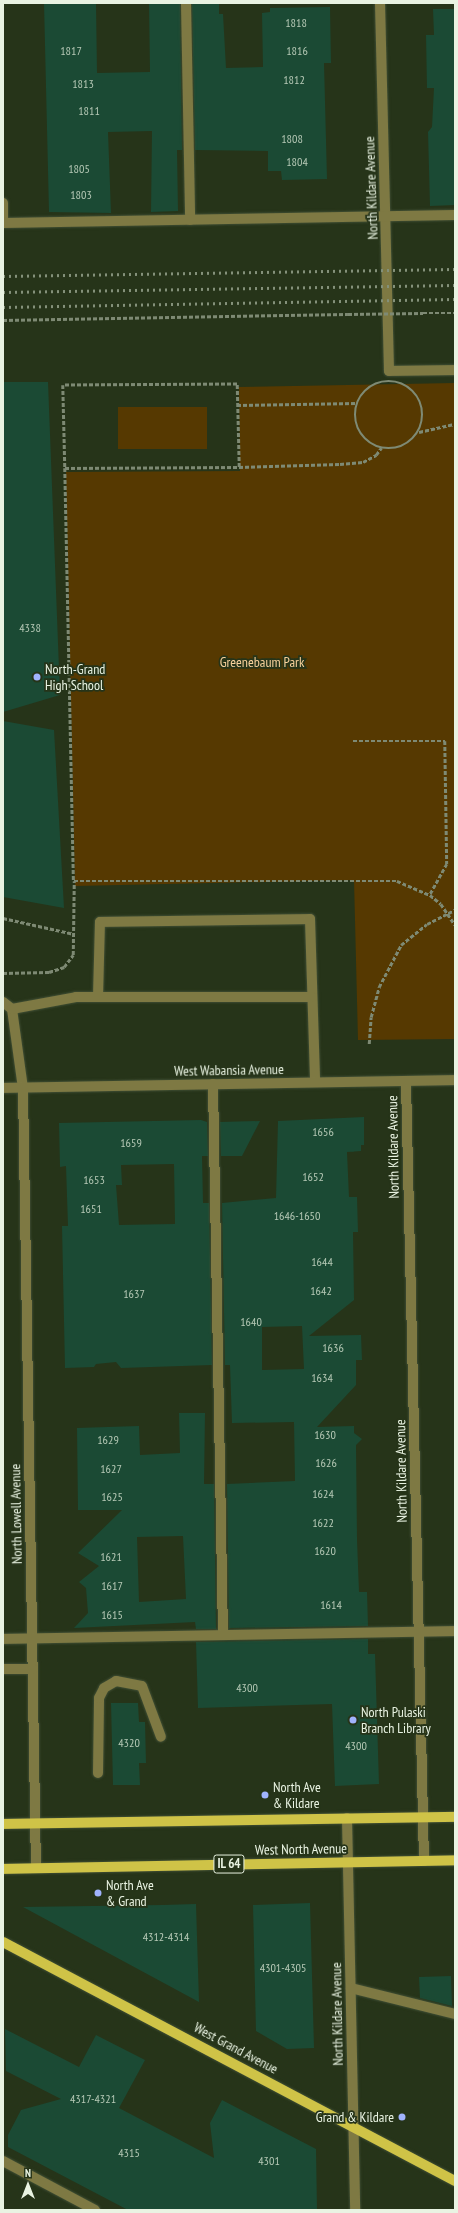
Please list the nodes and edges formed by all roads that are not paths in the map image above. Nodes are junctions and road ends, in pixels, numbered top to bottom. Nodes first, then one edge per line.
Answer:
1 (186, 3) edge
2 (380, 3) edge
3 (3, 203) edge
4 (455, 215) edge
5 (385, 217) junction
6 (190, 220) junction
7 (3, 223) edge
8 (455, 370) edge
9 (98, 997) junction
10 (312, 997) junction
11 (3, 1002) edge
12 (12, 1009) junction
13 (455, 1080) edge
14 (406, 1081) junction
15 (315, 1082) junction
16 (213, 1084) junction
17 (3, 1088) edge
18 (23, 1088) junction
19 (419, 1631) junction
20 (455, 1631) edge
21 (223, 1635) junction
22 (32, 1638) junction
23 (3, 1639) edge
24 (3, 1669) edge
25 (33, 1669) junction
26 (161, 1737) dead end
27 (98, 1773) dead end
28 (423, 1817) junction
29 (455, 1817) edge
30 (347, 1818) junction
31 (35, 1823) junction
32 (3, 1824) edge
33 (455, 1860) edge
34 (424, 1861) junction
35 (348, 1862) junction
36 (36, 1868) junction
37 (3, 1869) edge
38 (3, 1942) edge
39 (351, 1988) junction
40 (455, 2014) edge
41 (354, 2125) junction
42 (3, 2161) edge
43 (455, 2181) edge
44 (95, 2210) edge
45 (355, 2210) edge

1 - 6 street
2 - 5 street, North Kildare Avenue
3 - 7 street
4 - 5 street
5 - 6 street
5 - 8 street, North Kildare Avenue
6 - 7 street
9 - 10 street
9 - 10 street
9 - 12 street
10 - 15 street
11 - 12 street
12 - 18 street, North Lowell Avenue
13 - 14 street, West Wabansia Avenue
14 - 15 street, West Wabansia Avenue
14 - 19 street, North Kildare Avenue
15 - 16 street, West Wabansia Avenue
16 - 18 street, West Wabansia Avenue
16 - 21 street
17 - 18 street, West Wabansia Avenue
18 - 22 street, North Lowell Avenue
19 - 20 street
19 - 21 street
19 - 28 street, North Kildare Avenue
21 - 22 street
22 - 23 street
22 - 25 street, North Lowell Avenue
24 - 25 street
25 - 31 street, North Lowell Avenue
26 - 27 street
28 - 29 main road
28 - 30 main road
28 - 34 street, North Kildare Avenue
30 - 31 main road
30 - 35 street, North Kildare Avenue
31 - 32 main road
31 - 36 street, North Lowell Avenue
33 - 34 main road, West North Avenue / IL 64
34 - 35 main road, West North Avenue / IL 64
35 - 36 main road, West North Avenue / IL 64
35 - 39 street, North Kildare Avenue
36 - 37 main road, West North Avenue / IL 64
38 - 41 main road, West Grand Avenue
39 - 40 street
39 - 41 street, North Kildare Avenue
41 - 43 main road, West Grand Avenue
41 - 45 street, North Kildare Avenue
42 - 44 street

